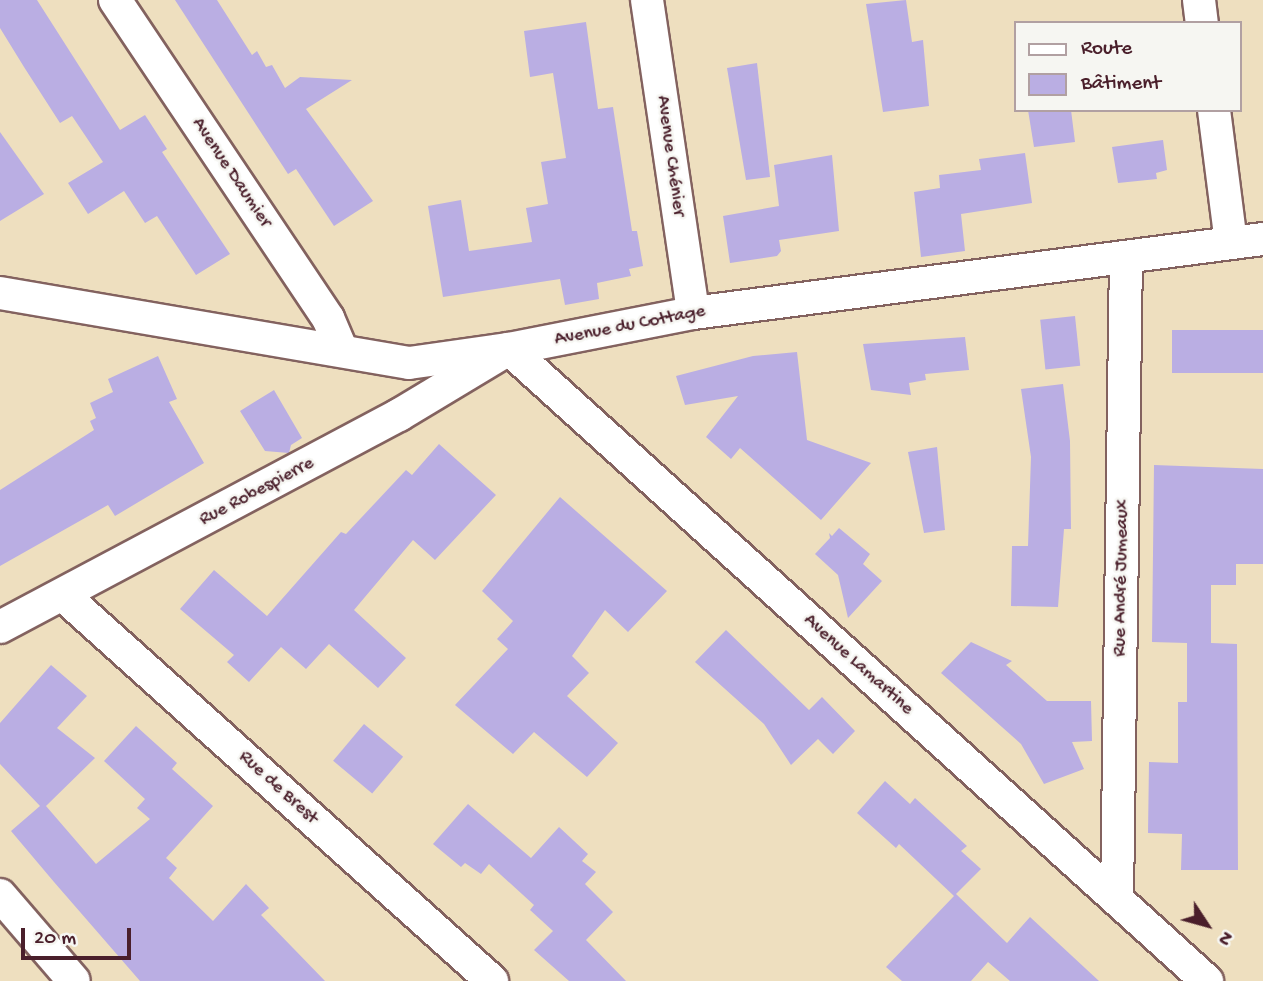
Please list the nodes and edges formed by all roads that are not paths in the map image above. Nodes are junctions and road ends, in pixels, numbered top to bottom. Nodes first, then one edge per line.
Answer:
1 (115, 0) edge
2 (647, 0) edge
3 (1199, 0) edge
4 (1202, 21) edge
5 (1213, 112) edge
6 (1263, 239) edge
7 (1231, 242) junction
8 (1126, 257) junction
9 (0, 293) edge
10 (693, 313) junction
11 (341, 349) junction
12 (509, 349) junction
13 (64, 596) junction
14 (0, 626) edge
15 (0, 895) edge
16 (1118, 899) junction
17 (74, 981) edge
18 (492, 981) edge
19 (1207, 981) edge

1 - 11 street, Avenue Daumier
2 - 10 street, Avenue Chénier
3 - 4 street
5 - 7 street
6 - 7 street, Avenue du Cottage
7 - 8 street, Avenue du Cottage
8 - 10 street, Avenue du Cottage
8 - 16 street, Rue André Jumeaux
9 - 11 street, Avenue du Cottage
10 - 12 street, Avenue du Cottage
11 - 12 street, Avenue du Cottage
12 - 13 street, Rue Robespierre
12 - 16 street, Avenue Lamartine
13 - 14 street, Rue Robespierre
13 - 18 street, Rue de Brest
15 - 17 street
16 - 19 street, Avenue Lamartine

